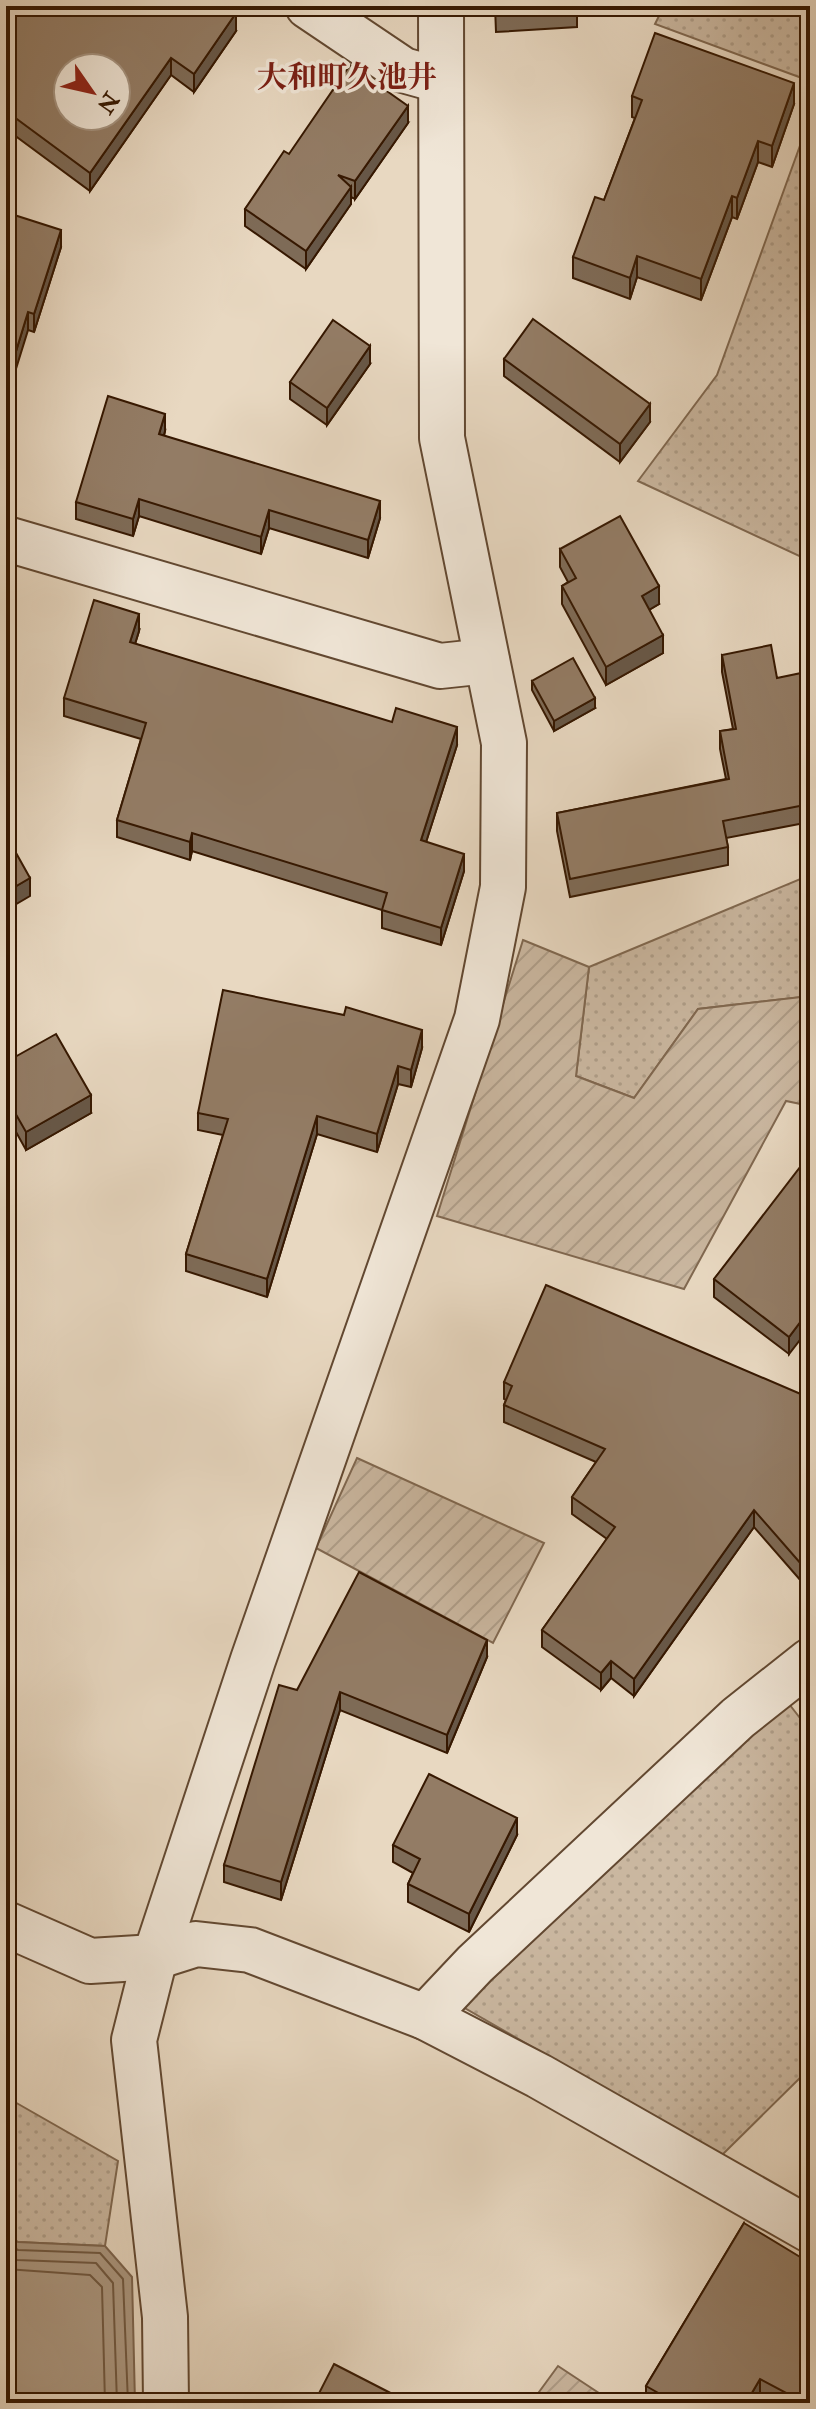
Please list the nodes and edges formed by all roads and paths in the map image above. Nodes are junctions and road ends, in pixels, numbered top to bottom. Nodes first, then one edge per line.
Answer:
1 (308, 6) edge
2 (441, 6) edge
3 (439, 80) junction
4 (7, 539) edge
5 (487, 661) junction
6 (810, 1661) edge
7 (6, 1924) edge
8 (155, 1957) junction
9 (425, 2017) junction
10 (810, 2230) edge
11 (166, 2403) edge

1 - 3 street
2 - 3 street
3 - 5 street
4 - 5 street
5 - 8 street
6 - 9 street
7 - 8 street
8 - 9 street
8 - 11 street
9 - 10 street

